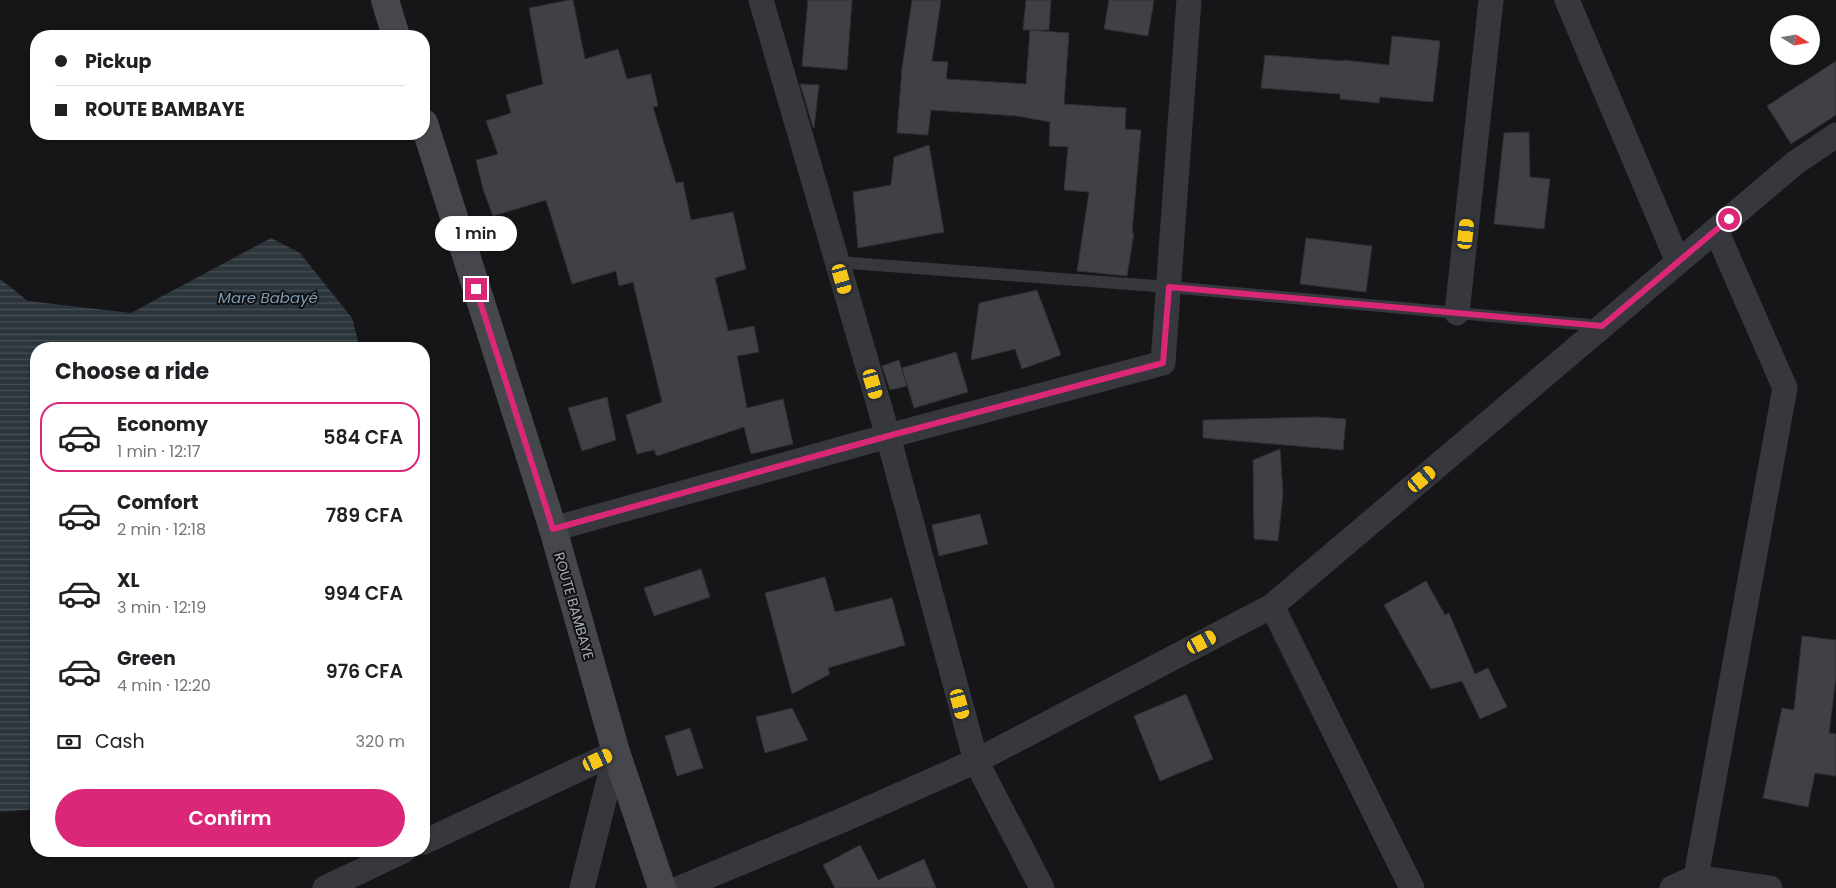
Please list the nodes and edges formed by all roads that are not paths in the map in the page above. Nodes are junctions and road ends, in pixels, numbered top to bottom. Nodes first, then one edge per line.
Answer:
1 (385, 0) edge
2 (761, 0) edge
3 (1190, 0) edge
4 (1491, 0) edge
5 (1567, 0) edge
6 (394, 30) edge
7 (1836, 136) edge
8 (429, 140) edge
9 (1716, 230) junction
10 (837, 262) junction
11 (1678, 262) junction
12 (1169, 287) junction
13 (1458, 313) junction
14 (1602, 326) junction
15 (888, 436) junction
16 (553, 529) junction
17 (1272, 606) junction
18 (616, 752) junction
19 (976, 761) junction
20 (430, 839) edge
21 (390, 857) edge
22 (1696, 877) junction
23 (325, 888) edge
24 (582, 888) edge
25 (662, 888) edge
26 (680, 888) edge
27 (1042, 888) edge
28 (1412, 888) edge
29 (1672, 888) edge
30 (1770, 888) edge

1 - 6 street
2 - 10 street
3 - 12 street
4 - 13 street
5 - 11 street
7 - 9 street
8 - 16 street, ROUTE BAMBAYE
9 - 11 street
9 - 22 street
10 - 12 lane
10 - 15 street
11 - 14 street
12 - 13 lane
12 - 15 street
13 - 14 lane
14 - 17 street
15 - 16 street
15 - 19 street
16 - 18 street, ROUTE BAMBAYE
17 - 19 street
17 - 28 street
18 - 20 street
18 - 24 street
18 - 25 street, ROUTE BAMBAYE
19 - 26 street
19 - 27 street
21 - 23 street
22 - 29 street
22 - 30 street

